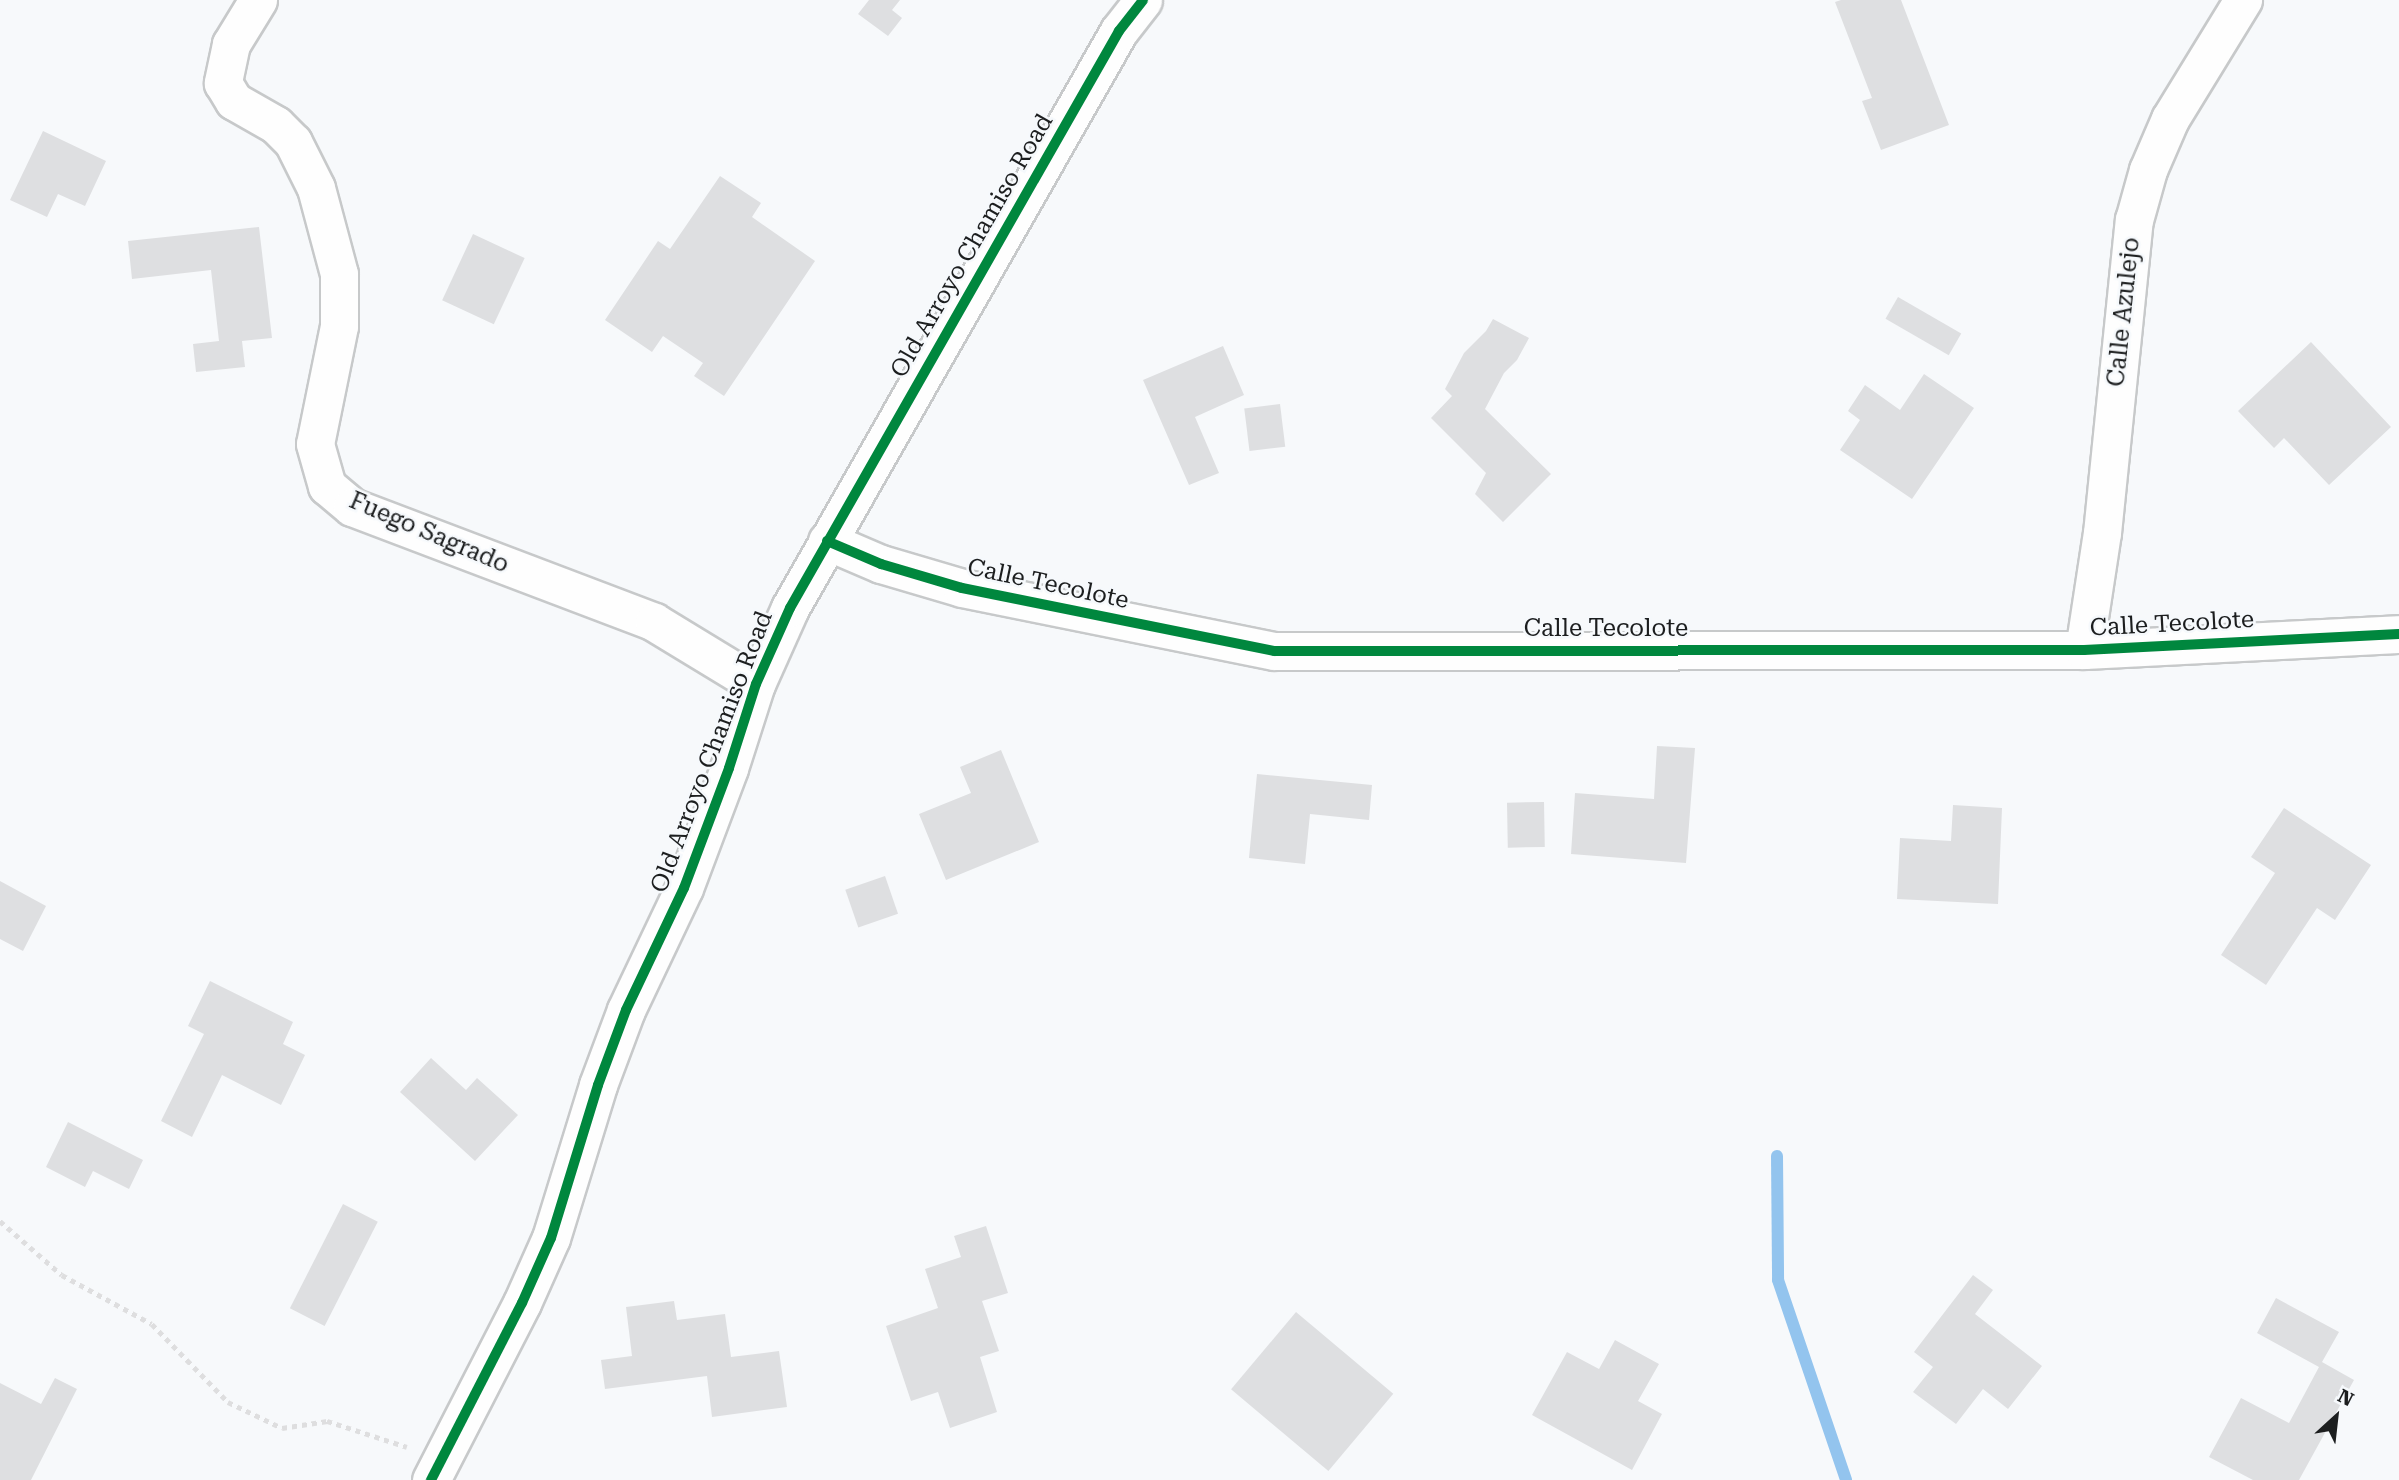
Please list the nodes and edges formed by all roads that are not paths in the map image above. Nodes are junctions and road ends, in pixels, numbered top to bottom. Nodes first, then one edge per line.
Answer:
1 (258, 0) edge
2 (1143, 0) edge
3 (2243, 0) edge
4 (827, 541) junction
5 (2399, 634) edge
6 (2084, 650) junction
7 (756, 684) junction
8 (433, 1470) edge

1 - 7 street, Fuego Sagrado
2 - 4 street, Old Arroyo Chamiso Road
3 - 6 street, Calle Azulejo
4 - 6 street, Calle Tecolote
4 - 7 street, Old Arroyo Chamiso Road
5 - 6 street, Calle Tecolote
7 - 8 street, Old Arroyo Chamiso Road

